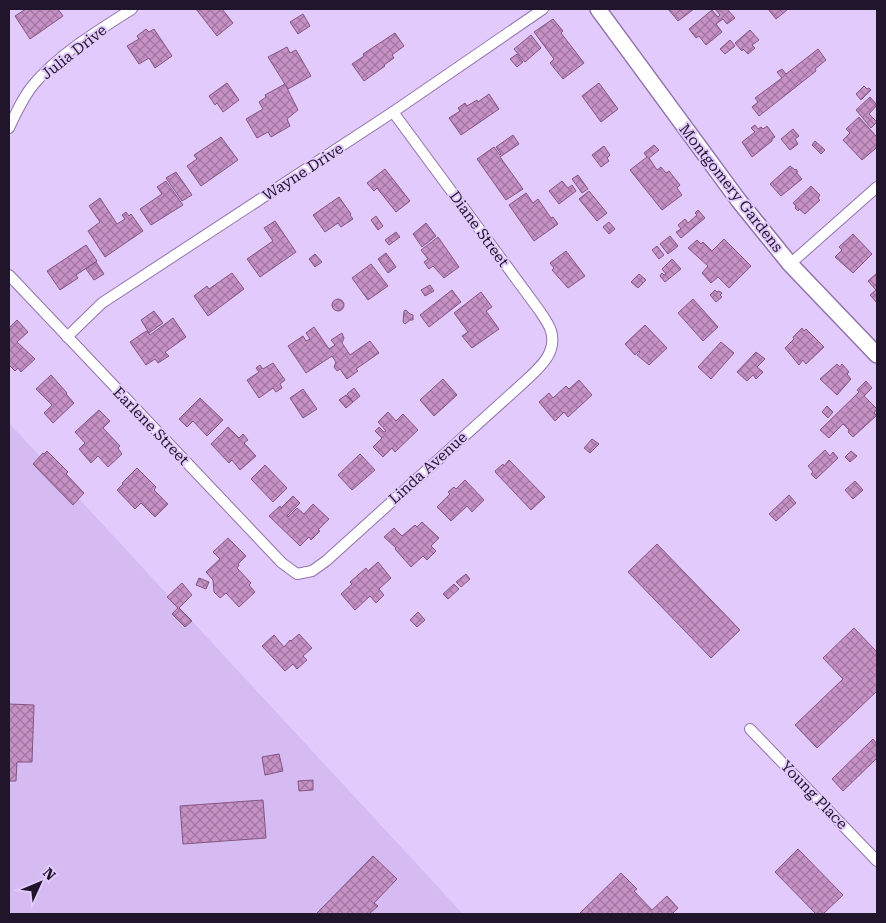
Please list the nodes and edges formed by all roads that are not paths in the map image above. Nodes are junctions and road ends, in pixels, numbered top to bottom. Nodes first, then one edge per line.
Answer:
1 (132, 9) edge
2 (543, 9) edge
3 (598, 9) edge
4 (393, 112) junction
5 (9, 128) edge
6 (877, 187) edge
7 (790, 264) junction
8 (9, 275) edge
9 (67, 337) junction
10 (552, 351) joint
11 (877, 355) edge
12 (297, 574) joint
13 (750, 729) dead end
14 (877, 862) edge

1 - 5 street, Julia Drive
2 - 4 street, Wayne Drive
3 - 7 street, Montgomery Gardens
4 - 9 street, Wayne Drive
4 - 10 street, Diane Street
6 - 7 street
7 - 11 street, Montgomery Gardens
8 - 9 street, Earlene Street
9 - 12 street, Earlene Street
10 - 12 street, Linda Avenue
13 - 14 street, Young Place

